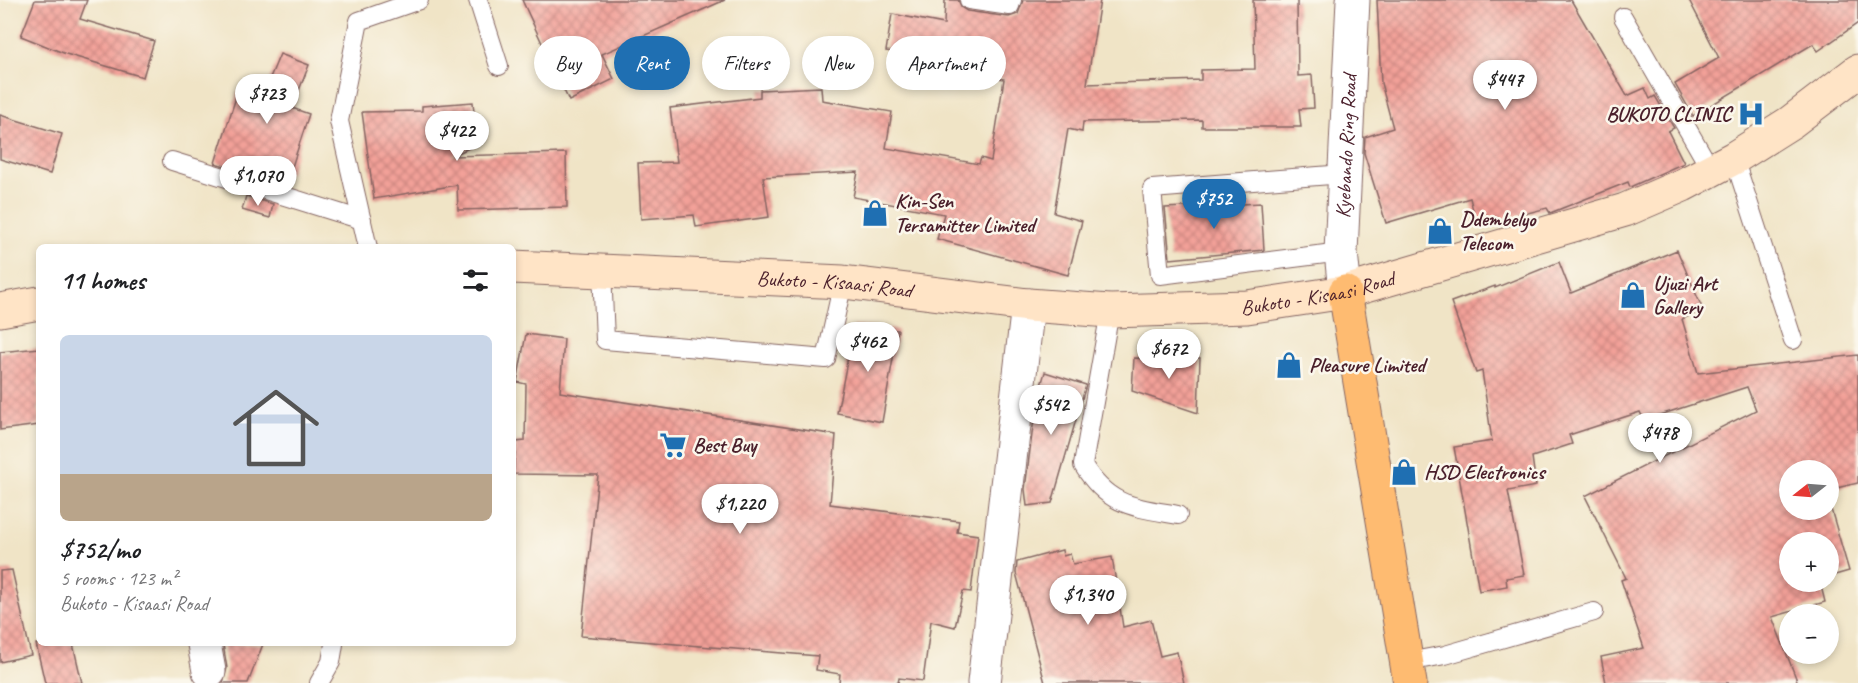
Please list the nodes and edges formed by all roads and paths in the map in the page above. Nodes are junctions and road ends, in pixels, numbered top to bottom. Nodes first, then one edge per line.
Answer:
1 (419, 0) edge
2 (478, 0) edge
3 (969, 0) edge
4 (1012, 0) edge
5 (1353, 0) edge
6 (1623, 17) dead end
7 (499, 66) dead end
8 (1858, 71) edge
9 (172, 161) dead end
10 (1723, 164) junction
11 (1344, 174) junction
12 (362, 220) junction
13 (367, 244) edge
14 (1341, 252) junction
15 (516, 267) edge
16 (602, 270) junction
17 (843, 282) junction
18 (1345, 292) junction
19 (36, 304) edge
20 (1028, 305) junction
21 (0, 310) edge
22 (1110, 311) junction
23 (1793, 340) dead end
24 (1178, 515) dead end
25 (1594, 612) dead end
26 (334, 646) edge
27 (1409, 672) edge
28 (319, 683) edge
29 (984, 683) edge

1 - 12 lane
2 - 7 lane
3 - 4 lane
5 - 11 street, Kyebando Ring Road
6 - 10 lane
8 - 10 main road, Bukoto - Kisaasi Road
9 - 12 lane
10 - 18 main road, Bukoto - Kisaasi Road
10 - 23 lane
11 - 14 street, Kyebando Ring Road
11 - 14 lane
12 - 13 lane
14 - 18 street, Kyebando Ring Road
15 - 16 main road, Bukoto - Kisaasi Road
16 - 17 main road, Bukoto - Kisaasi Road
16 - 17 lane
17 - 20 main road, Bukoto - Kisaasi Road
18 - 22 main road, Bukoto - Kisaasi Road
18 - 27 main road
19 - 21 main road
20 - 22 main road, Bukoto - Kisaasi Road
20 - 29 street
22 - 24 lane
25 - 27 lane
26 - 28 lane

